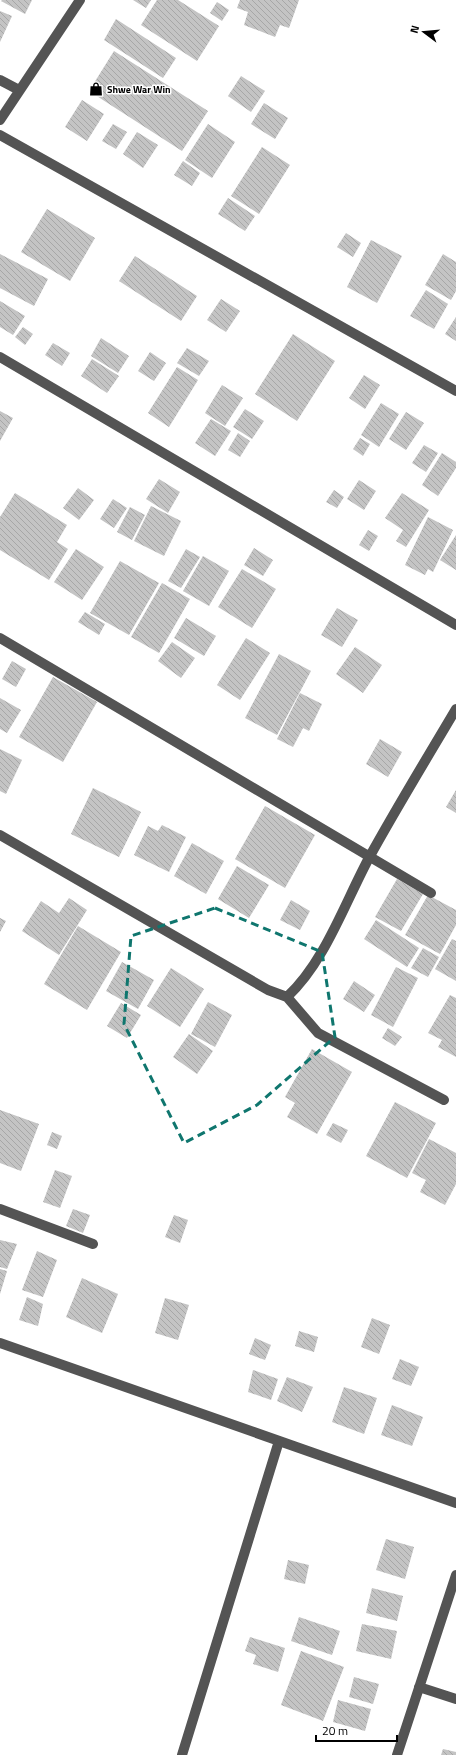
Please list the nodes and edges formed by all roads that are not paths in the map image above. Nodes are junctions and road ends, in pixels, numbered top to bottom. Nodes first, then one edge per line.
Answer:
1 (80, 0) edge
2 (0, 80) edge
3 (19, 90) junction
4 (0, 120) edge
5 (0, 135) edge
6 (0, 357) edge
7 (456, 391) edge
8 (456, 625) edge
9 (0, 638) edge
10 (456, 709) edge
11 (0, 835) edge
12 (370, 856) junction
13 (431, 893) dead end
14 (287, 997) junction
15 (444, 1100) dead end
16 (0, 1209) edge
17 (93, 1244) dead end
18 (0, 1343) edge
19 (279, 1441) junction
20 (456, 1503) edge
21 (456, 1575) edge
22 (419, 1687) junction
23 (456, 1699) edge
24 (182, 1755) edge
25 (397, 1755) edge

1 - 3 street
2 - 3 street
3 - 4 street
5 - 7 street
6 - 8 street
9 - 12 street
10 - 12 street
11 - 14 street
12 - 13 street
12 - 14 street
14 - 15 street
16 - 17 street
18 - 19 street
19 - 20 street
19 - 24 street
21 - 22 street
22 - 23 street
22 - 25 street

